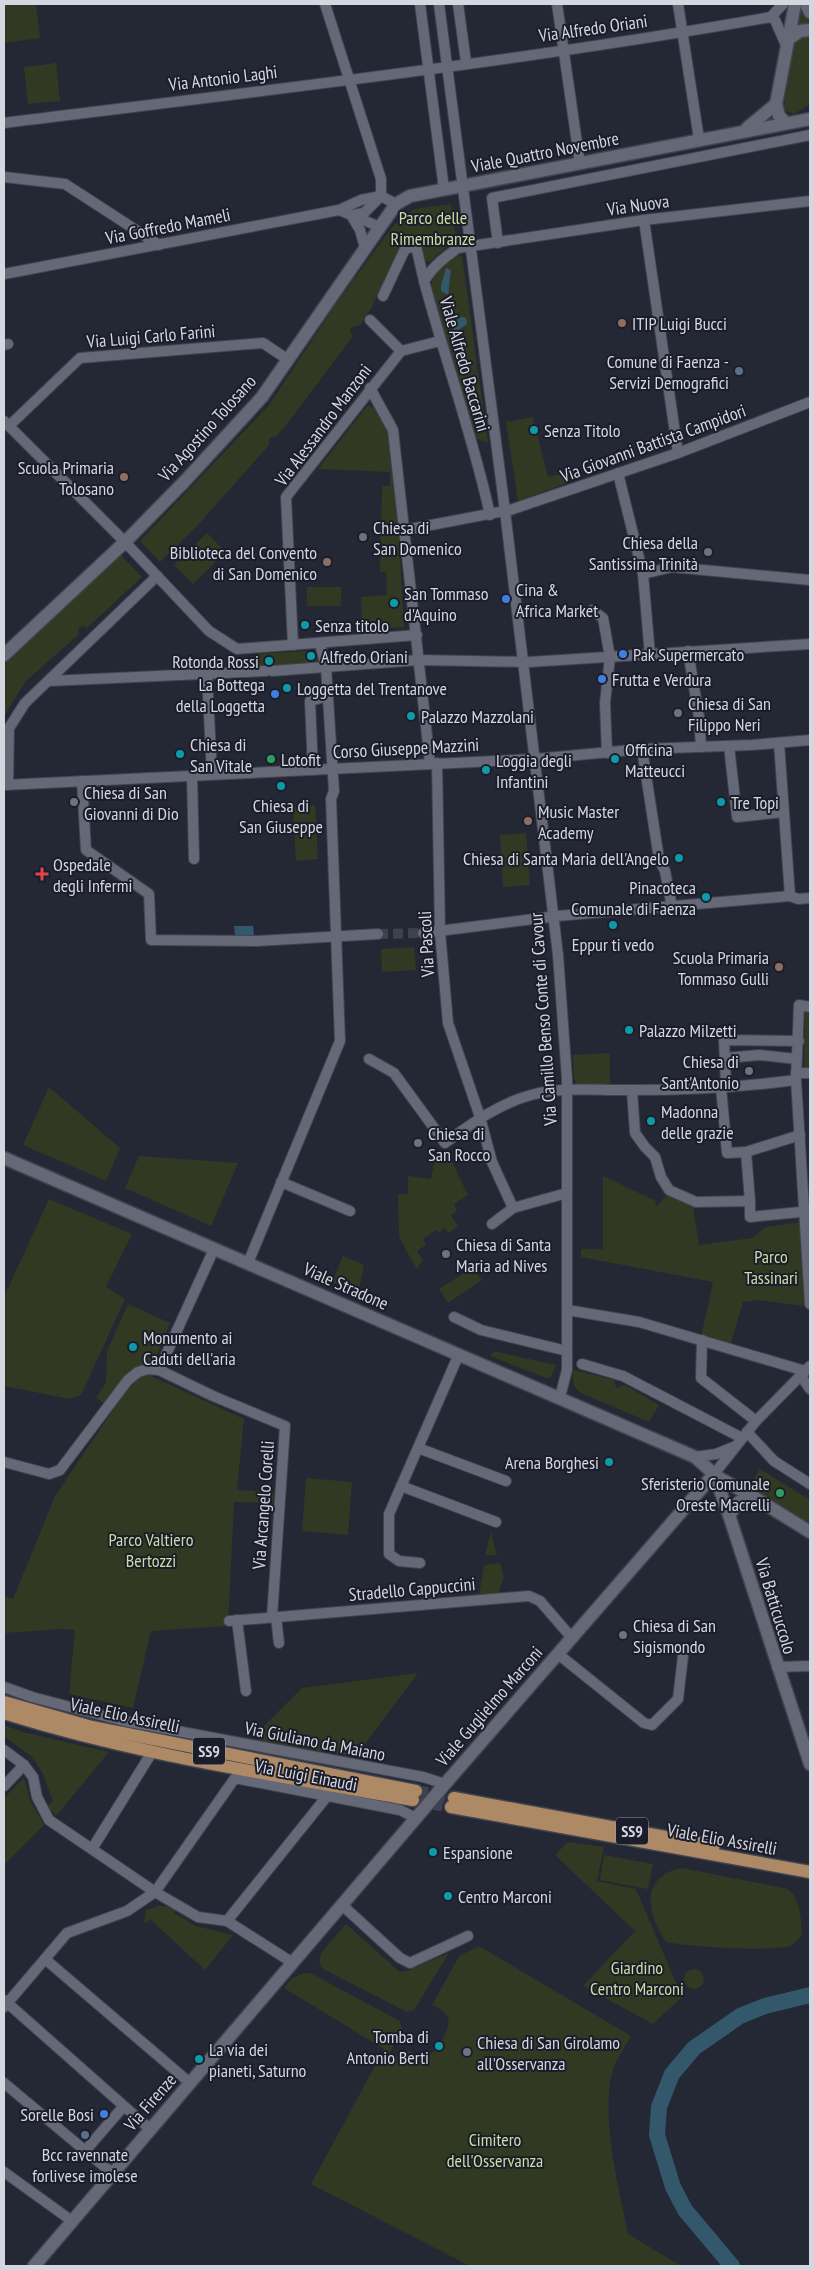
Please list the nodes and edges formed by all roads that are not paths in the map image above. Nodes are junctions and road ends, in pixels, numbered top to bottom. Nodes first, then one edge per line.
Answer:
1 (325, 4) edge
2 (420, 4) edge
3 (439, 4) edge
4 (458, 4) edge
5 (557, 4) edge
6 (678, 4) edge
7 (783, 4) edge
8 (795, 4) edge
9 (772, 17) junction
10 (810, 30) edge
11 (682, 32) junction
12 (787, 42) junction
13 (564, 49) junction
14 (466, 62) junction
15 (446, 65) junction
16 (428, 68) junction
17 (350, 79) junction
18 (776, 104) junction
19 (810, 114) edge
20 (798, 121) edge
21 (4, 123) edge
22 (745, 130) junction
23 (728, 134) junction
24 (810, 135) edge
25 (699, 139) junction
26 (731, 150) junction
27 (633, 152) junction
28 (580, 164) junction
29 (636, 169) junction
30 (4, 177) edge
31 (464, 185) junction
32 (444, 189) junction
33 (381, 196) junction
34 (810, 201) edge
35 (396, 204) junction
36 (338, 210) junction
37 (351, 215) junction
38 (644, 220) junction
39 (380, 227) junction
40 (498, 243) junction
41 (159, 245) junction
42 (471, 247) junction
43 (365, 248) junction
44 (4, 274) edge
45 (424, 281) junction
46 (383, 296) dead end
47 (370, 320) dead end
48 (440, 341) junction
49 (401, 351) junction
50 (287, 359) junction
51 (370, 388) junction
52 (810, 402) edge
53 (7, 423) edge
54 (678, 453) junction
55 (618, 473) junction
56 (505, 511) junction
57 (490, 515) junction
58 (405, 530) junction
59 (125, 542) junction
60 (643, 574) junction
61 (157, 576) junction
62 (810, 580) edge
63 (810, 591) edge
64 (592, 610) dead end
65 (416, 635) junction
66 (320, 644) junction
67 (810, 644) edge
68 (294, 645) junction
69 (688, 651) junction
70 (4, 655) edge
71 (650, 655) junction
72 (610, 657) junction
73 (419, 660) junction
74 (523, 662) junction
75 (326, 667) junction
76 (207, 675) junction
77 (48, 681) junction
78 (328, 696) junction
79 (810, 740) edge
80 (778, 743) junction
81 (729, 746) junction
82 (701, 747) junction
83 (642, 749) junction
84 (607, 753) junction
85 (535, 758) junction
86 (433, 763) junction
87 (331, 768) junction
88 (313, 770) junction
89 (212, 774) junction
90 (192, 775) junction
91 (82, 781) junction
92 (6, 785) edge
93 (784, 812) junction
94 (194, 859) dead end
95 (790, 896) junction
96 (810, 898) edge
97 (672, 907) junction
98 (554, 917) junction
99 (440, 932) junction
100 (423, 933) tunnel mouth
101 (378, 934) tunnel mouth
102 (336, 936) junction
103 (810, 1007) edge
104 (799, 1042) junction
105 (369, 1059) dead end
106 (798, 1059) junction
107 (725, 1061) junction
108 (810, 1073) edge
109 (796, 1076) junction
110 (724, 1087) junction
111 (567, 1090) junction
112 (632, 1090) junction
113 (480, 1117) junction
114 (800, 1135) junction
115 (746, 1152) junction
116 (4, 1158) edge
117 (282, 1182) junction
118 (567, 1193) junction
119 (750, 1201) junction
120 (512, 1208) junction
121 (350, 1211) dead end
122 (808, 1211) edge
123 (492, 1224) dead end
124 (214, 1248) junction
125 (248, 1262) junction
126 (810, 1304) edge
127 (567, 1310) junction
128 (454, 1317) dead end
129 (702, 1340) junction
130 (567, 1351) junction
131 (459, 1354) junction
132 (582, 1364) dead end
133 (159, 1370) junction
134 (805, 1371) edge
135 (810, 1389) edge
136 (560, 1397) junction
137 (756, 1421) junction
138 (742, 1438) junction
139 (418, 1448) junction
140 (672, 1449) junction
141 (694, 1457) junction
142 (4, 1462) edge
143 (714, 1474) junction
144 (506, 1481) dead end
145 (810, 1484) edge
146 (401, 1486) junction
147 (752, 1496) junction
148 (729, 1515) junction
149 (496, 1522) dead end
150 (810, 1532) edge
151 (420, 1563) dead end
152 (274, 1617) junction
153 (572, 1638) junction
154 (279, 1643) dead end
155 (558, 1654) junction
156 (684, 1656) dead end
157 (810, 1666) edge
158 (777, 1667) junction
159 (4, 1688) edge
160 (246, 1691) dead end
161 (4, 1702) edge
162 (4, 1713) edge
163 (4, 1750) edge
164 (149, 1757) dead end
165 (810, 1764) edge
166 (24, 1765) junction
167 (444, 1784) junction
168 (4, 1786) edge
169 (328, 1795) junction
170 (416, 1818) junction
171 (92, 1849) junction
172 (810, 1864) edge
173 (810, 1872) edge
174 (155, 1892) junction
175 (342, 1905) junction
176 (227, 1921) junction
177 (468, 1936) dead end
178 (45, 1959) junction
179 (293, 1963) junction
180 (5, 2003) edge
181 (4, 2083) edge
182 (190, 2083) junction
183 (123, 2106) junction
184 (150, 2129) junction
185 (85, 2151) junction
186 (4, 2172) edge
187 (112, 2173) junction
188 (72, 2220) junction
189 (34, 2266) edge

1 - 17 street
2 - 16 street
3 - 15 street, Viale Alfredo Baccarini
4 - 14 street
5 - 13 street
6 - 11 street
7 - 9 street
8 - 12 street
9 - 11 street, Via Alfredo Oriani
9 - 12 street
10 - 12 street
11 - 13 street, Via Alfredo Oriani
11 - 25 street
12 - 18 street
13 - 14 street, Via Alfredo Oriani
13 - 28 street
14 - 15 street, Via Alfredo Oriani
15 - 16 street, Via Antonio Laghi
15 - 31 street, Viale Alfredo Baccarini
16 - 17 street, Via Antonio Laghi
16 - 32 street
17 - 21 street, Via Antonio Laghi
17 - 33 street
18 - 20 street
18 - 22 street, Viale Quattro Novembre
19 - 20 street
20 - 22 street, Viale Quattro Novembre
22 - 23 street, Viale Quattro Novembre
23 - 25 street, Viale Quattro Novembre
23 - 26 street
24 - 26 street, Viale Quattro Novembre
25 - 27 street, Viale Quattro Novembre
26 - 29 street, Viale Quattro Novembre
27 - 28 street, Viale Quattro Novembre
27 - 29 street, Viale Quattro Novembre
28 - 31 street, Viale Quattro Novembre
29 - 40 street, Viale Quattro Novembre
30 - 41 street
31 - 32 street
31 - 42 street, Viale Alfredo Baccarini
32 - 35 street
33 - 35 street
33 - 36 street, Via Goffredo Mameli
33 - 37 street
34 - 38 street, Via Nuova
35 - 39 street, Via Agostino Tolosano
36 - 37 street
36 - 41 street, Via Goffredo Mameli
37 - 39 street
37 - 43 street
38 - 40 street, Via Nuova
38 - 54 street
39 - 43 street, Via Agostino Tolosano
40 - 42 street, Via Nuova
41 - 44 street, Via Goffredo Mameli
42 - 45 street, Viale Alfredo Baccarini
42 - 56 street, Viale Alfredo Baccarini
43 - 50 street, Via Agostino Tolosano
45 - 46 street
45 - 48 street, Viale Alfredo Baccarini
47 - 49 street
48 - 49 street
48 - 57 street, Viale Alfredo Baccarini
49 - 51 street, Via Alessandro Manzoni
50 - 53 street, Via Luigi Carlo Farini
50 - 59 street, Via Agostino Tolosano
51 - 58 street, Via Pascoli
51 - 68 street, Via Alessandro Manzoni
52 - 54 street, Via Giovanni Battista Campidori
53 - 59 street
54 - 55 street, Via Giovanni Battista Campidori
55 - 56 street, Via Giovanni Battista Campidori
55 - 60 street
56 - 57 street, Via Giovanni Battista Campidori
56 - 74 street, Viale Alfredo Baccarini
57 - 58 street, Via Giovanni Battista Campidori
58 - 65 street, Via Pascoli
59 - 61 street
59 - 70 street, Via Agostino Tolosano
60 - 62 street
60 - 71 street
61 - 68 street
61 - 77 street
62 - 63 street
64 - 72 street
65 - 66 street
65 - 73 street, Via Pascoli
66 - 68 street
66 - 75 street
67 - 69 street
69 - 71 street
69 - 82 street
71 - 72 street
72 - 74 street
72 - 84 street
73 - 74 street
73 - 75 street
73 - 86 street, Via Pascoli
74 - 85 street, Via Camillo Benso Conte di Cavour
75 - 76 street
75 - 78 street
76 - 77 street
76 - 89 street
77 - 92 street
78 - 87 street
78 - 88 street
79 - 80 street, Corso Giuseppe Mazzini
80 - 81 street, Corso Giuseppe Mazzini
80 - 93 street
81 - 82 street, Corso Giuseppe Mazzini
81 - 93 street
82 - 83 street, Corso Giuseppe Mazzini
83 - 84 street, Corso Giuseppe Mazzini
83 - 97 street
84 - 85 street, Corso Giuseppe Mazzini
85 - 86 street, Corso Giuseppe Mazzini
85 - 98 street, Via Camillo Benso Conte di Cavour
86 - 87 street, Corso Giuseppe Mazzini
86 - 99 street, Via Pascoli
87 - 88 street, Corso Giuseppe Mazzini
87 - 102 street
88 - 89 street, Corso Giuseppe Mazzini
89 - 90 street, Corso Giuseppe Mazzini
90 - 91 street, Corso Giuseppe Mazzini
90 - 94 street
91 - 92 street, Corso Giuseppe Mazzini
91 - 102 street
93 - 95 street
95 - 96 street
95 - 97 street
97 - 98 street
98 - 99 street
98 - 111 street, Via Camillo Benso Conte di Cavour
99 - 100 street
99 - 113 street, Via Pascoli
101 - 102 street
102 - 117 street
103 - 104 street
104 - 106 street
104 - 107 street
105 - 113 street
106 - 107 street
106 - 109 street
107 - 110 street
108 - 109 street
109 - 110 street
109 - 114 street
110 - 112 street
110 - 115 street
111 - 112 street
111 - 113 street
111 - 118 street, Via Camillo Benso Conte di Cavour
112 - 119 street
113 - 120 street, Via Pascoli
114 - 115 street
114 - 122 street
115 - 119 street
116 - 124 street, Viale Stradone
117 - 121 street
117 - 125 street
118 - 120 street
118 - 127 street, Via Camillo Benso Conte di Cavour
119 - 122 street
120 - 123 street
122 - 126 street
124 - 125 street, Viale Stradone
124 - 133 street
125 - 131 street, Viale Stradone
127 - 129 street
127 - 130 street, Via Camillo Benso Conte di Cavour
128 - 130 street
129 - 134 street
129 - 137 street
130 - 136 street, Via Camillo Benso Conte di Cavour
131 - 136 street, Viale Stradone
131 - 139 street
132 - 138 street
133 - 142 street
133 - 152 street, Via Arcangelo Corelli
134 - 135 street
134 - 137 street
136 - 140 street, Viale Stradone
137 - 138 street
138 - 141 street
138 - 143 street
138 - 145 street
139 - 144 street
139 - 146 street
140 - 141 street
140 - 143 street
141 - 143 street
143 - 147 street
143 - 148 street, Via Batticuccolo
143 - 153 street, Viale Guglielmo Marconi
146 - 149 street
146 - 151 street
147 - 148 street
147 - 150 street
148 - 158 street, Via Batticuccolo
152 - 153 street, Stradello Cappuccini
152 - 154 street
152 - 160 street, Stradello Cappuccini
153 - 155 street, Viale Guglielmo Marconi
155 - 156 street
155 - 167 street, Viale Guglielmo Marconi
157 - 158 street
158 - 165 street, Via Batticuccolo
159 - 167 street, Via Giuliano da Maiano
161 - 162 main road, Viale Elio Assirelli / SS9
163 - 166 street
164 - 171 street
166 - 168 street
166 - 171 street
167 - 170 street, Viale Guglielmo Marconi
169 - 170 street, Via Luigi Einaudi
169 - 174 street, Via Luigi Einaudi
169 - 176 street
170 - 175 street, Viale Guglielmo Marconi
171 - 174 street
172 - 173 main road, Viale Elio Assirelli / SS9
174 - 176 street
174 - 178 street
175 - 177 street
175 - 179 street, Viale Guglielmo Marconi
176 - 179 street
178 - 180 street
178 - 182 street
179 - 182 street, Via Firenze
180 - 183 street
181 - 185 street
182 - 184 street, Via Firenze
183 - 184 street
183 - 185 street
184 - 187 street, Via Firenze
185 - 187 street
186 - 188 street
187 - 188 street, Via Firenze
188 - 189 street, Via Firenze

